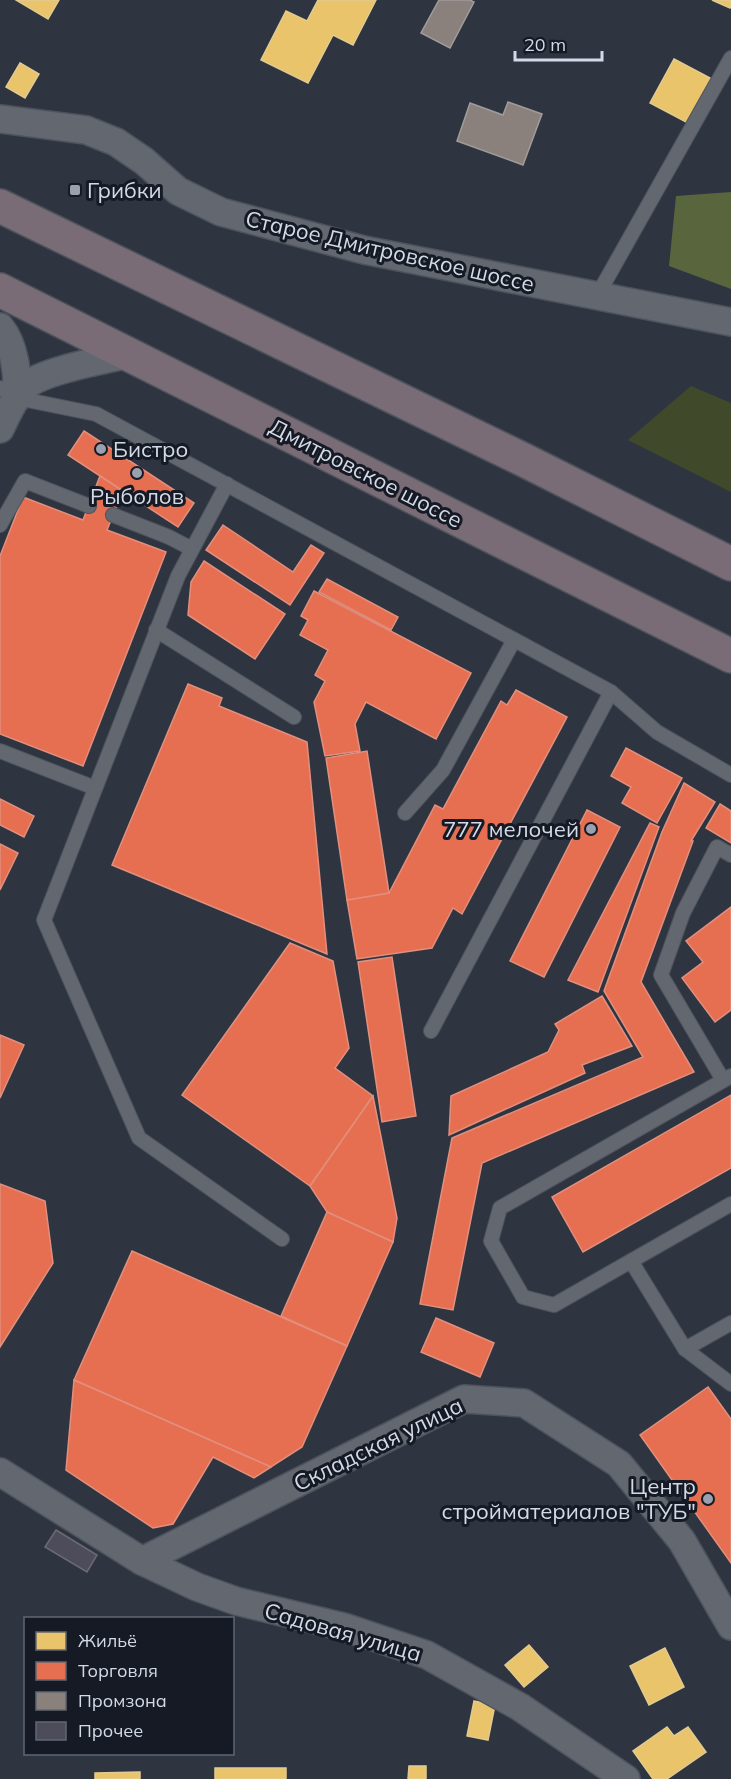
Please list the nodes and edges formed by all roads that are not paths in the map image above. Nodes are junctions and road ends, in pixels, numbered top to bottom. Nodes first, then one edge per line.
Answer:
1 (731, 58) edge
2 (0, 119) edge
3 (0, 206) edge
4 (0, 290) edge
5 (597, 296) junction
6 (731, 322) edge
7 (0, 327) edge
8 (129, 354) junction
9 (8, 393) edge
10 (0, 429) edge
11 (227, 484) junction
12 (89, 506) dead end
13 (113, 515) dead end
14 (0, 525) edge
15 (192, 549) junction
16 (731, 564) edge
17 (156, 630) junction
18 (514, 640) junction
19 (731, 656) edge
20 (611, 692) junction
21 (294, 717) dead end
22 (0, 751) edge
23 (731, 775) edge
24 (95, 788) junction
25 (405, 813) dead end
26 (731, 855) edge
27 (431, 1030) dead end
28 (727, 1078) edge
29 (731, 1204) edge
30 (282, 1239) dead end
31 (632, 1262) junction
32 (731, 1323) edge
33 (685, 1349) junction
34 (731, 1384) edge
35 (0, 1472) edge
36 (142, 1561) junction
37 (731, 1626) edge
38 (626, 1779) edge

1 - 5 lane
2 - 5 street, Старое Дмитровское шоссе
3 - 16 highway
4 - 8 highway, Дмитровское шоссе
5 - 6 street, Старое Дмитровское шоссе
7 - 9 street
8 - 9 street
8 - 19 highway, Дмитровское шоссе
9 - 10 street
9 - 11 lane
11 - 15 lane
11 - 18 lane
12 - 14 lane
13 - 15 lane
15 - 17 lane
17 - 21 lane
17 - 24 lane
18 - 20 lane
18 - 25 lane
20 - 23 lane
20 - 27 lane
22 - 24 lane
24 - 30 lane
26 - 28 lane
28 - 31 lane
29 - 31 lane
31 - 33 lane
32 - 33 lane
33 - 34 lane
35 - 36 street
36 - 37 street, Складская улица
36 - 38 street, Садовая улица

